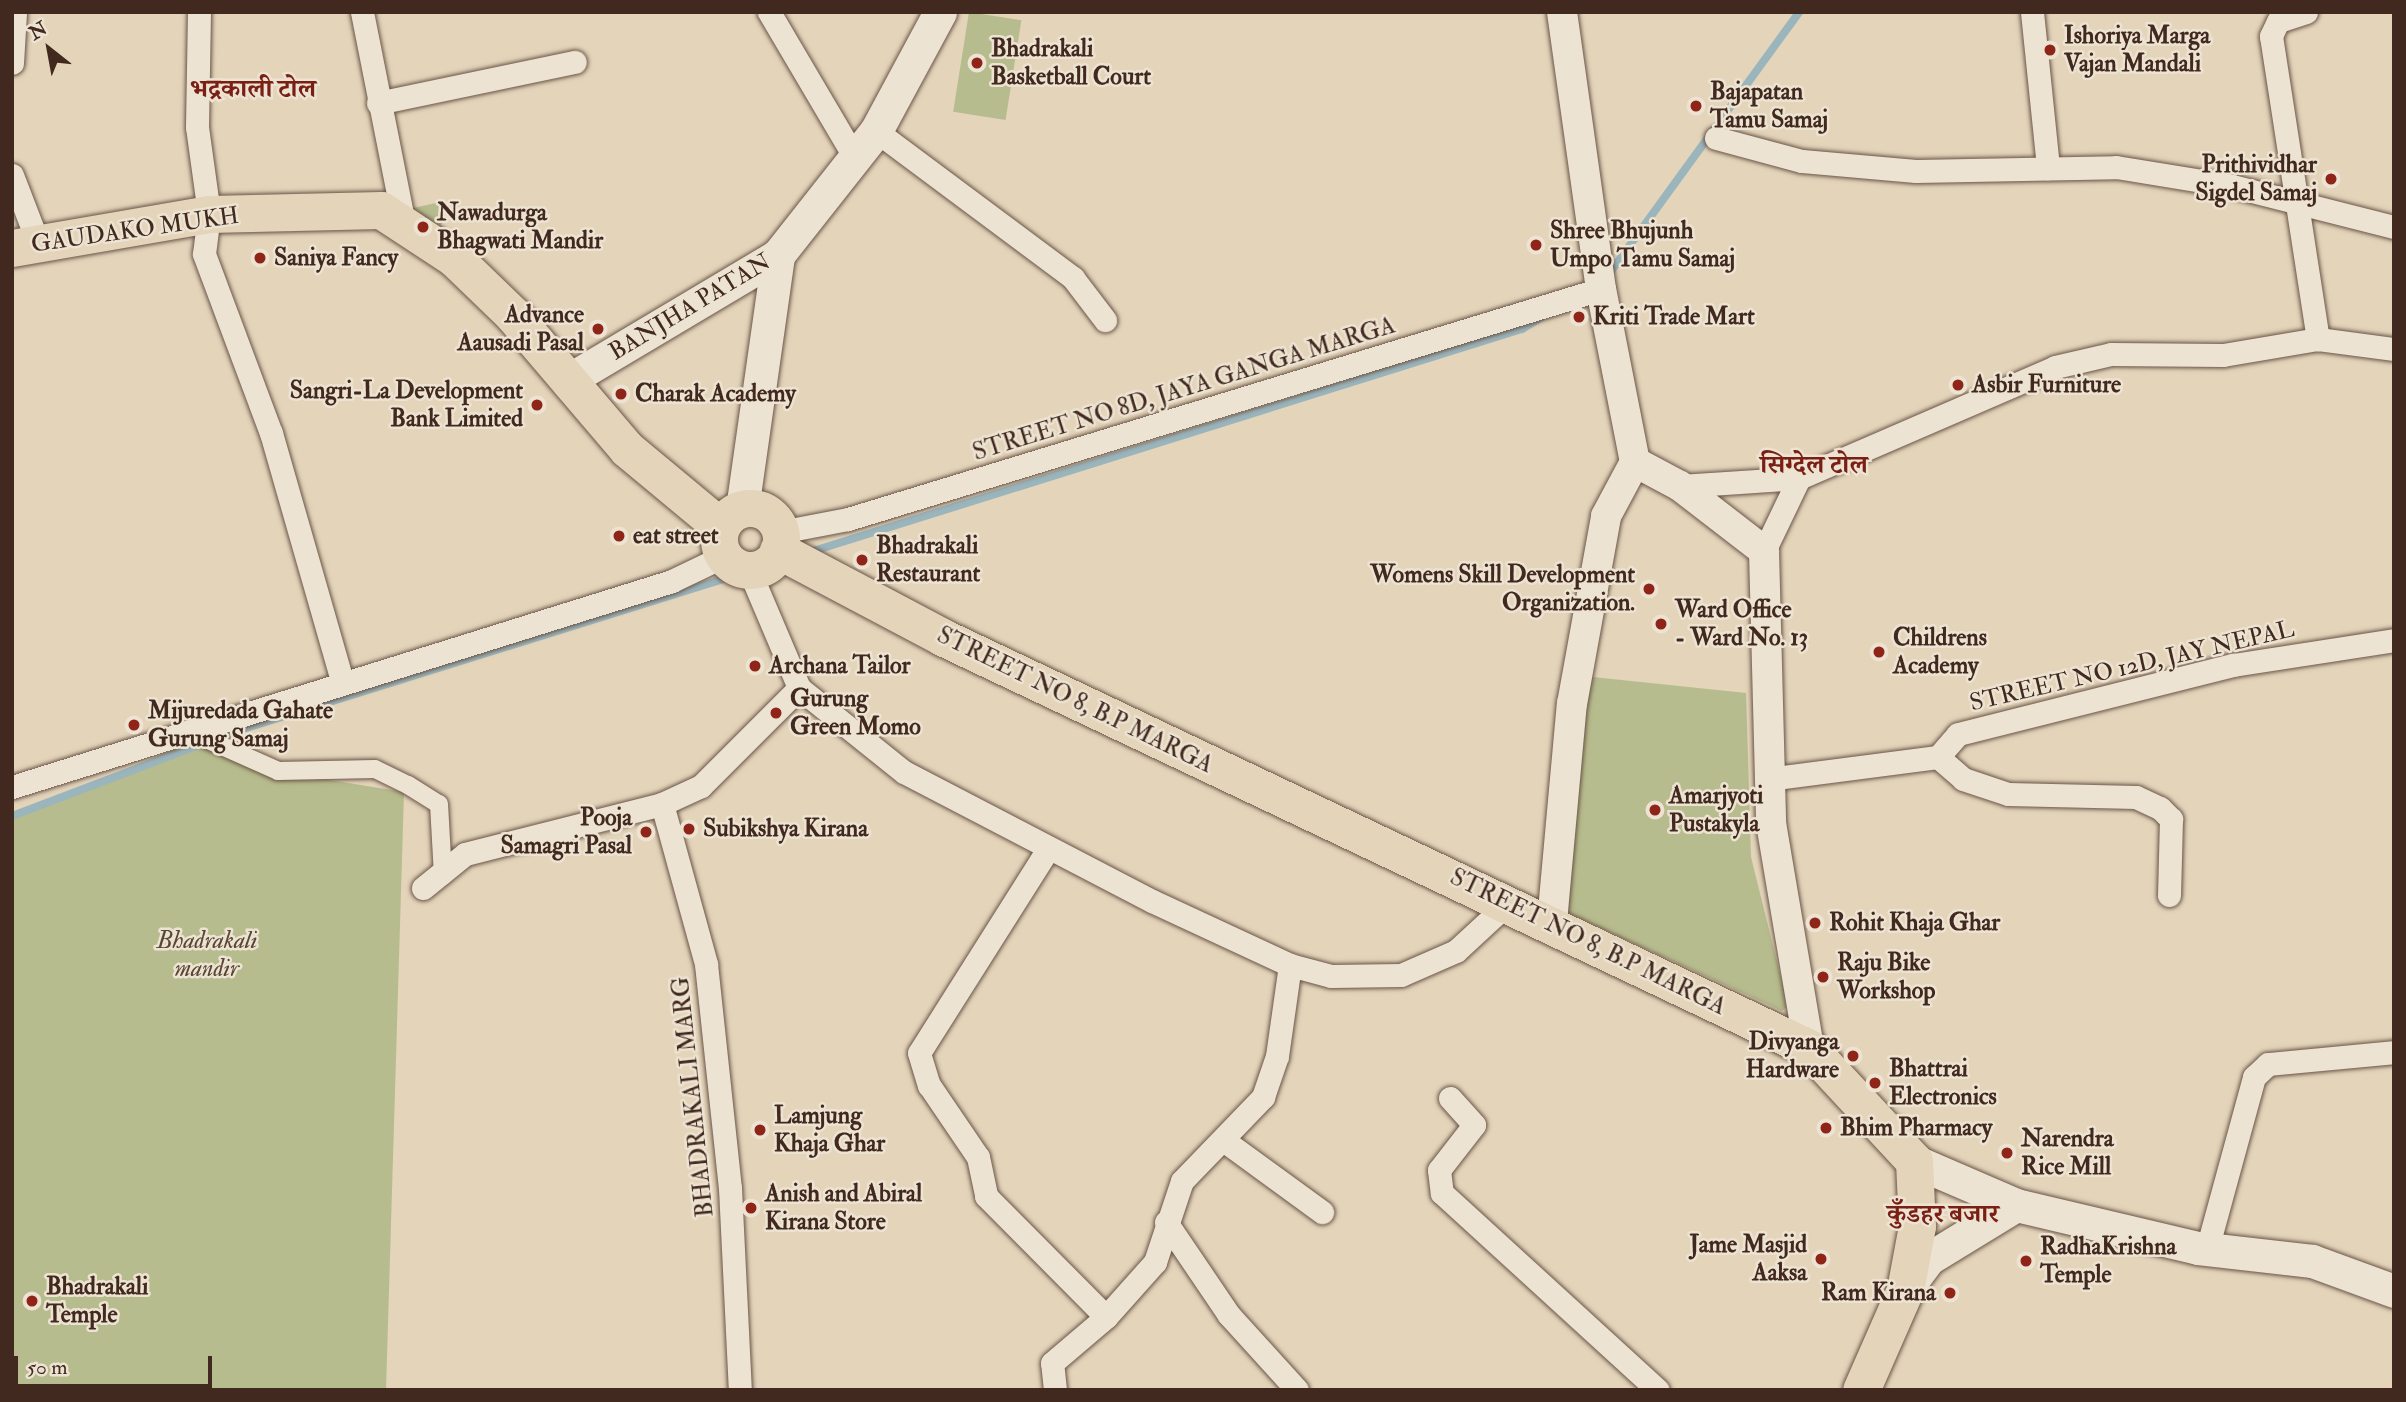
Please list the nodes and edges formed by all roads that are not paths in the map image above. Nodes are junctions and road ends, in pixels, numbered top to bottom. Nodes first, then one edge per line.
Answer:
1 (15, 12) edge
2 (199, 12) edge
3 (362, 12) edge
4 (769, 12) edge
5 (940, 12) edge
6 (1562, 12) edge
7 (2032, 12) edge
8 (2306, 12) edge
9 (575, 62) dead end
10 (12, 63) edge
11 (378, 103) junction
12 (876, 131) junction
13 (1716, 138) dead end
14 (855, 158) junction
15 (2048, 169) junction
16 (12, 175) edge
17 (2297, 206) junction
18 (209, 214) junction
19 (402, 219) junction
20 (2394, 226) edge
21 (24, 244) edge
22 (778, 255) junction
23 (1601, 289) junction
24 (1105, 320) dead end
25 (2318, 339) junction
26 (2394, 349) edge
27 (567, 381) junction
28 (1635, 461) junction
29 (1799, 478) junction
30 (1680, 486) junction
31 (749, 541) junction
32 (1764, 551) junction
33 (2394, 640) edge
34 (342, 681) junction
35 (799, 688) junction
36 (186, 730) junction
37 (1938, 757) junction
38 (1768, 779) junction
39 (12, 787) edge
40 (662, 804) junction
41 (1048, 849) junction
42 (443, 876) junction
43 (423, 888) dead end
44 (2169, 895) dead end
45 (1508, 903) junction
46 (1552, 922) junction
47 (1290, 965) junction
48 (1809, 1048) junction
49 (2394, 1052) edge
50 (1450, 1098) dead end
51 (1226, 1142) junction
52 (1914, 1161) junction
53 (2016, 1205) junction
54 (1322, 1212) dead end
55 (1166, 1223) junction
56 (2207, 1249) junction
57 (1905, 1290) junction
58 (2394, 1291) edge
59 (1106, 1317) junction
60 (740, 1390) edge
61 (1055, 1390) edge
62 (1297, 1390) edge
63 (1658, 1390) edge
64 (1861, 1390) edge

1 - 10 street
2 - 18 street
3 - 11 street
4 - 14 street
5 - 12 main road, BANJHA PATAN
6 - 23 street
7 - 15 street
8 - 17 street
9 - 11 street
11 - 19 street
12 - 14 main road, BANJHA PATAN
12 - 24 street
13 - 15 street
14 - 22 main road, BANJHA PATAN
15 - 17 street
16 - 21 street
17 - 20 street
17 - 25 street
18 - 19 main road, GAUDAKO MUKH
18 - 21 main road, GAUDAKO MUKH
18 - 34 street
19 - 27 main road, GAUDAKO MUKH
22 - 27 main road, BANJHA PATAN
22 - 31 main road
23 - 28 street
23 - 31 street, STREET NO 8D, JAYA GANGA MARGA
25 - 26 street
25 - 29 street
27 - 31 main road, STREET NO 8, B.P MARGA
28 - 30 street
28 - 46 street
29 - 30 street
29 - 32 street
30 - 32 street
31 - 34 street, STREET NO 8D, JAYA GANGA MARGA
31 - 35 street
31 - 45 main road, STREET NO 8, B.P MARGA
32 - 38 street
33 - 37 street, STREET NO 12D, JAY NEPAL
34 - 36 street, STREET NO 8D, JAYA GANGA MARGA
35 - 40 street
35 - 41 street
36 - 39 street, STREET NO 8D, JAYA GANGA MARGA
36 - 42 street
37 - 38 street
37 - 44 street
38 - 48 street
40 - 42 street
40 - 60 street, BHADRAKALI MARG
41 - 47 street
41 - 59 street
42 - 43 street
45 - 46 main road, STREET NO 8, B.P MARGA
45 - 47 street
46 - 48 main road, STREET NO 8, B.P MARGA
47 - 51 street
48 - 52 main road, STREET NO 8, B.P MARGA
49 - 56 street
50 - 63 street
51 - 54 street
51 - 55 street
52 - 53 main road, STREET NO 8, B.P MARGA
52 - 57 main road
53 - 56 main road, STREET NO 8, B.P MARGA
53 - 57 main road
55 - 59 street
55 - 62 street
56 - 58 main road, STREET NO 8, B.P MARGA
57 - 64 main road
59 - 61 street

